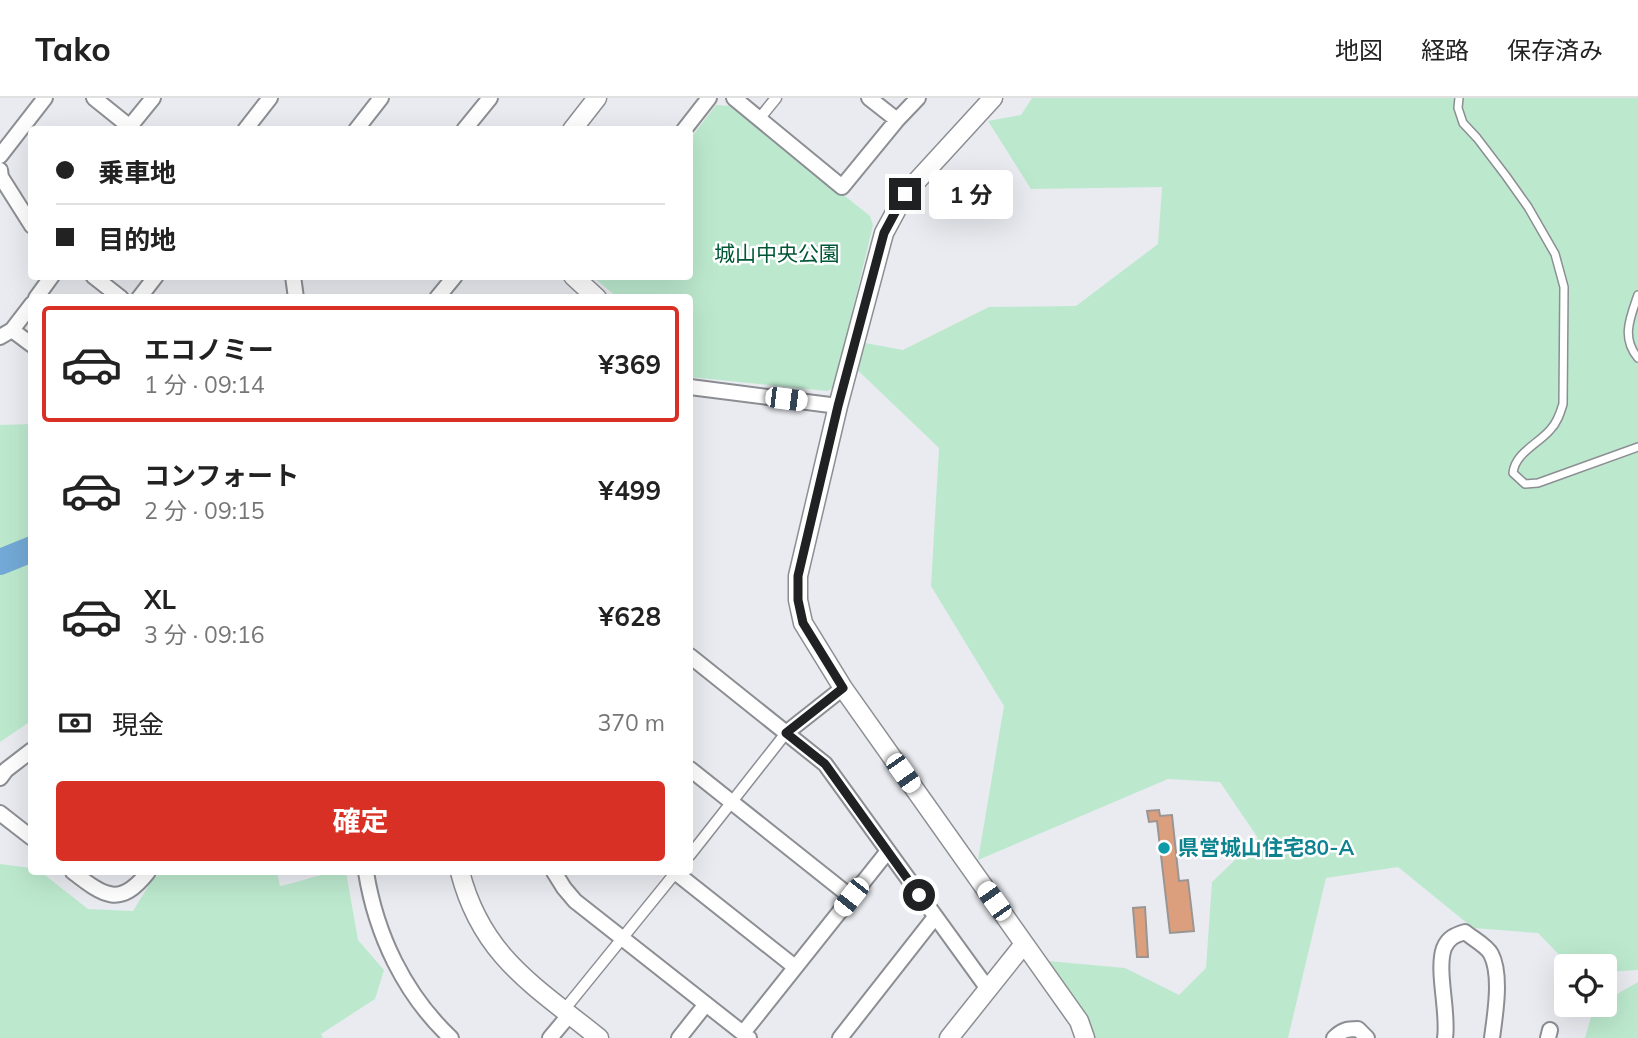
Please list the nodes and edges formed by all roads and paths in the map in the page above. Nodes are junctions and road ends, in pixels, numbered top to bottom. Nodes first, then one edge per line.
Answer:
1 (45, 98) edge
2 (94, 98) edge
3 (153, 98) edge
4 (270, 98) edge
5 (382, 98) edge
6 (597, 98) edge
7 (709, 98) edge
8 (734, 98) edge
9 (776, 98) edge
10 (869, 98) edge
11 (918, 98) edge
12 (993, 98) edge
13 (1459, 98) edge
14 (484, 100) edge
15 (759, 119) junction
16 (897, 120) junction
17 (127, 126) edge
18 (131, 126) edge
19 (247, 126) edge
20 (359, 126) edge
21 (467, 126) edge
22 (575, 126) edge
23 (687, 126) edge
24 (0, 156) edge
25 (0, 170) edge
26 (28, 219) edge
27 (98, 280) edge
28 (153, 280) edge
29 (451, 280) edge
30 (577, 280) edge
31 (116, 294) edge
32 (142, 294) edge
33 (440, 294) edge
34 (593, 294) edge
35 (1638, 295) edge
36 (28, 308) edge
37 (6, 333) edge
38 (28, 343) edge
39 (1638, 358) edge
40 (693, 387) edge
41 (838, 406) junction
42 (1638, 447) edge
43 (693, 658) edge
44 (843, 688) junction
45 (786, 733) junction
46 (28, 753) edge
47 (693, 771) edge
48 (0, 778) edge
49 (732, 803) junction
50 (0, 813) edge
51 (28, 835) edge
52 (888, 850) junction
53 (693, 851) edge
54 (78, 875) edge
55 (145, 875) edge
56 (367, 875) edge
57 (461, 875) edge
58 (556, 875) edge
59 (674, 875) edge
60 (680, 875) edge
61 (851, 897) junction
62 (936, 917) junction
63 (623, 938) junction
64 (1024, 944) junction
65 (795, 967) junction
66 (988, 989) junction
67 (706, 1003) junction
68 (567, 1012) junction
69 (746, 1035) edge
70 (451, 1038) edge
71 (550, 1038) edge
72 (599, 1038) edge
73 (679, 1038) edge
74 (840, 1038) edge
75 (949, 1038) edge
76 (1085, 1038) edge
77 (1334, 1038) edge
78 (1367, 1038) edge
79 (1445, 1038) edge
80 (1492, 1038) edge

1 - 24 street
2 - 17 street
3 - 18 street
4 - 19 street
5 - 20 street
6 - 22 street
7 - 23 street
8 - 15 street
9 - 15 street
10 - 16 street
11 - 16 street
12 - 41 street
13 - 42 lane
14 - 21 street
15 - 16 street
25 - 26 street
27 - 31 street
28 - 32 street
29 - 33 street
30 - 34 street
35 - 39 lane
36 - 37 street
37 - 38 street
40 - 41 street
41 - 44 street
43 - 45 street
44 - 45 street
44 - 64 street
45 - 49 street
45 - 52 street
46 - 48 street
47 - 49 street
49 - 53 street
49 - 61 street
50 - 51 street
52 - 61 street
52 - 62 street
54 - 55 street
56 - 70 street
57 - 68 street
58 - 63 street
59 - 63 street
60 - 65 street
61 - 65 street
62 - 66 street
62 - 74 street
63 - 67 street
63 - 68 street
64 - 66 street
64 - 76 street
65 - 69 street
66 - 75 street
67 - 69 street
67 - 73 street
68 - 71 street
68 - 72 street
77 - 78 street
79 - 80 street

